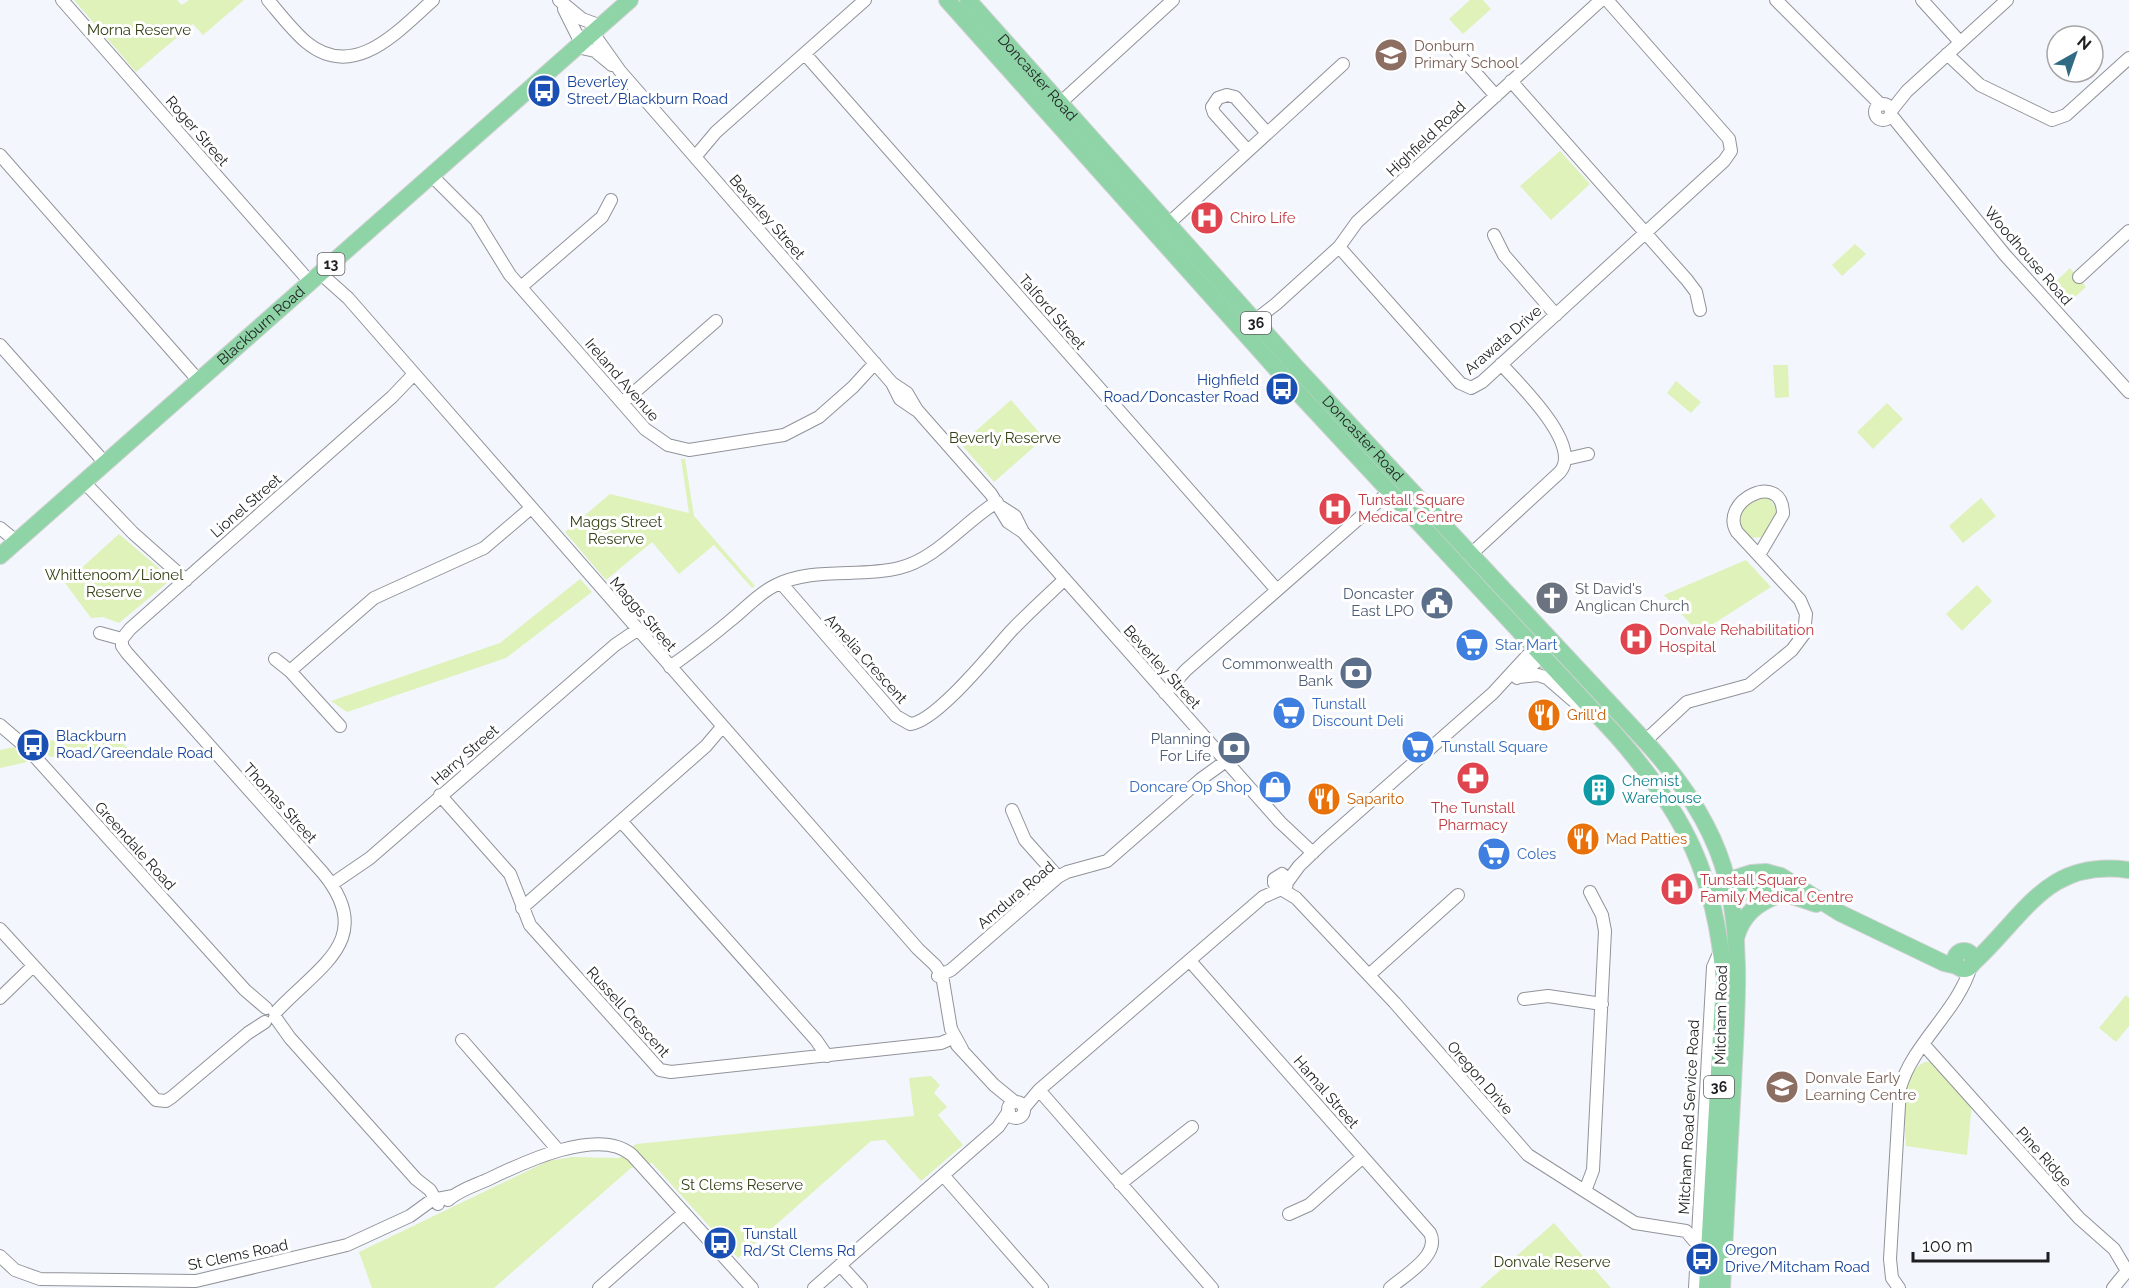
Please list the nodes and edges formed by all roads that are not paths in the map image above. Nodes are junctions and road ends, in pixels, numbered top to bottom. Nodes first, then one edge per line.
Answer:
1 (62, 0) edge
2 (268, 0) edge
3 (433, 0) edge
4 (559, 0) edge
5 (630, 0) edge
6 (865, 0) edge
7 (947, 0) edge
8 (968, 0) edge
9 (1173, 0) edge
10 (1601, 0) edge
11 (1607, 0) edge
12 (1776, 0) edge
13 (1922, 0) edge
14 (2007, 0) edge
15 (588, 37) junction
16 (1953, 49) junction
17 (1455, 50) dead end
18 (805, 54) junction
19 (2129, 58) edge
20 (1343, 64) dead end
21 (620, 71) junction
22 (1511, 81) junction
23 (1496, 96) junction
24 (1059, 104) junction
25 (1884, 111) junction
26 (1267, 134) junction
27 (1248, 151) junction
28 (692, 153) junction
29 (0, 154) edge
30 (434, 173) junction
31 (611, 201) dead end
32 (1167, 225) junction
33 (2129, 231) edge
34 (1645, 233) junction
35 (1494, 235) dead end
36 (1339, 247) junction
37 (319, 274) junction
38 (2079, 277) dead end
39 (521, 287) junction
40 (1700, 310) dead end
41 (1556, 315) junction
42 (716, 321) dead end
43 (1252, 326) junction
44 (0, 345) edge
45 (1501, 364) junction
46 (877, 365) junction
47 (416, 376) junction
48 (199, 381) junction
49 (2129, 392) edge
50 (622, 403) junction
51 (1588, 454) dead end
52 (1566, 459) junction
53 (105, 463) junction
54 (84, 482) junction
55 (1389, 492) junction
56 (996, 501) junction
57 (531, 508) junction
58 (0, 528) edge
59 (7, 545) edge
60 (1470, 555) junction
61 (1759, 555) junction
62 (186, 580) junction
63 (1067, 582) junction
64 (781, 583) junction
65 (1277, 590) junction
66 (635, 628) junction
67 (100, 633) dead end
68 (122, 639) junction
69 (1551, 640) junction
70 (1538, 652) junction
71 (275, 659) dead end
72 (672, 670) junction
73 (290, 671) junction
74 (1518, 677) junction
75 (1163, 690) junction
76 (1493, 693) junction
77 (0, 725) edge
78 (340, 726) dead end
79 (725, 730) junction
80 (1616, 735) junction
81 (1645, 741) junction
82 (1224, 759) junction
83 (440, 795) junction
84 (1012, 810) dead end
85 (1698, 811) junction
86 (621, 821) junction
87 (1686, 832) junction
88 (1712, 839) junction
89 (1307, 859) junction
90 (2129, 870) edge
91 (1759, 873) junction
92 (1058, 877) junction
93 (1282, 883) junction
94 (333, 884) junction
95 (1728, 886) junction
96 (1708, 887) junction
97 (1590, 892) dead end
98 (1759, 892) junction
99 (1783, 894) junction
100 (1458, 895) dead end
101 (522, 908) junction
102 (1840, 913) junction
103 (0, 929) edge
104 (1728, 944) junction
105 (1190, 961) junction
106 (1963, 961) junction
107 (35, 968) junction
108 (1369, 975) junction
109 (941, 978) junction
110 (0, 998) edge
111 (1524, 999) dead end
112 (1602, 1004) junction
113 (268, 1015) junction
114 (953, 1038) junction
115 (462, 1040) dead end
116 (1924, 1045) junction
117 (823, 1057) junction
118 (1039, 1090) junction
119 (1015, 1108) junction
120 (1192, 1127) dead end
121 (558, 1150) junction
122 (1363, 1157) junction
123 (943, 1175) junction
124 (1120, 1184) junction
125 (1585, 1191) junction
126 (435, 1201) junction
127 (684, 1213) junction
128 (1289, 1214) dead end
129 (1698, 1217) junction
130 (1675, 1228) junction
131 (1697, 1244) junction
132 (0, 1256) edge
133 (840, 1264) junction
134 (599, 1288) edge
135 (752, 1288) edge
136 (813, 1288) edge
137 (861, 1288) edge
138 (1042, 1288) edge
139 (1212, 1288) edge
140 (1390, 1288) edge
141 (1695, 1288) edge
142 (1707, 1288) edge
143 (1722, 1288) edge
144 (1899, 1288) edge
145 (2113, 1288) edge

1 - 37 street, Roger Street
2 - 3 street
4 - 15 street, Beverley Street
4 - 15 street, Beverley Street
5 - 15 main road, Blackburn Road / 13
6 - 18 street
7 - 43 main road, Doncaster Road / 36
8 - 24 main road, Doncaster Road / 36
9 - 24 street
10 - 22 street, Highfield Road
11 - 34 street, Arawata Drive
12 - 25 street, Woodhouse Road
13 - 16 street
14 - 16 street
15 - 21 street, Beverley Street
15 - 21 street, Beverley Street
15 - 30 main road, Blackburn Road / 13
16 - 19 street
16 - 25 street
17 - 23 street
18 - 28 street
18 - 65 street, Talford Street
20 - 26 street
21 - 28 street, Beverley Street
22 - 23 street, Highfield Road
22 - 34 street
23 - 36 street, Highfield Road
24 - 32 main road, Doncaster Road / 36
25 - 49 street, Woodhouse Road
26 - 27 street
26 - 27 street
27 - 32 street
28 - 46 street, Beverley Street
29 - 48 street
30 - 37 main road, Blackburn Road / 13
30 - 39 street, Ireland Avenue
31 - 39 street
32 - 43 main road, Doncaster Road / 36
33 - 38 street
34 - 40 street
34 - 41 street, Arawata Drive
35 - 41 street
36 - 43 street, Highfield Road
36 - 45 street, Arawata Drive
37 - 47 street, Maggs Street
37 - 48 main road, Blackburn Road / 13
39 - 50 street, Ireland Avenue
41 - 45 street, Arawata Drive
42 - 50 street
43 - 55 main road, Doncaster Road / 36
43 - 60 main road, Doncaster Road / 36
44 - 53 street
45 - 52 street
46 - 50 street, Ireland Avenue
46 - 56 street, Beverley Street
47 - 57 street, Maggs Street
47 - 62 street, Lionel Street
48 - 53 main road, Blackburn Road / 13
51 - 52 street
52 - 60 street
53 - 54 main road, Blackburn Road / 13
54 - 59 main road, Blackburn Road / 13
54 - 62 street
55 - 65 street
55 - 70 main road, Doncaster Road / 36
56 - 63 street, Beverley Street
56 - 64 street
57 - 66 street, Maggs Street
57 - 73 street
58 - 59 street
60 - 69 main road, Doncaster Road / 36
61 - 61 street
61 - 81 street
62 - 68 street, Lionel Street
63 - 64 street, Amelia Crescent
63 - 75 street, Beverley Street
64 - 72 street
65 - 75 street
66 - 72 street, Maggs Street
66 - 83 street, Harry Street
67 - 68 street
68 - 94 street, Thomas Street
69 - 70 street
69 - 81 main road, Doncaster Road / 36
70 - 74 street
70 - 76 street
70 - 80 main road, Doncaster Road / 36
71 - 73 street
72 - 79 street, Maggs Street
73 - 78 street
74 - 76 street
74 - 80 street
75 - 82 street, Beverley Street
76 - 89 street
77 - 113 street, Greendale Road
79 - 86 street
79 - 109 street, Maggs Street
80 - 87 main road, Doncaster Road / 36
81 - 85 main road, Doncaster Road / 36
82 - 89 street, Beverley Street
82 - 92 street, Amdura Road
83 - 94 street, Harry Street
83 - 101 street, Russell Crescent
84 - 92 street
85 - 87 main road
85 - 88 main road, Doncaster Road / 36
86 - 101 street
86 - 117 street
87 - 96 main road, Doncaster Road / 36
88 - 91 main road
88 - 95 main road, Doncaster Road / 36
89 - 93 street
90 - 106 main road
91 - 95 main road
91 - 98 main road
91 - 102 main road
92 - 109 street, Amdura Road
93 - 105 street
93 - 108 street, Oregon Drive
94 - 113 street, Thomas Street
95 - 96 main road
95 - 98 main road
95 - 104 main road, Mitcham Road / 36
96 - 104 main road, Mitcham Road / 36
97 - 112 street
98 - 99 main road
99 - 102 main road
99 - 104 main road
100 - 108 street
101 - 117 street, Russell Crescent
102 - 106 main road
103 - 107 street
104 - 129 street, Mitcham Road Service Road
104 - 142 main road, Mitcham Road / 36
104 - 143 main road, Mitcham Road / 36
105 - 118 street
105 - 122 street, Hamal Street
106 - 116 street
107 - 110 street
107 - 113 street, Thomas Street
108 - 125 street, Oregon Drive
109 - 114 street
111 - 112 street
112 - 125 street
113 - 126 street, Greendale Road
114 - 117 street, Russell Crescent
114 - 119 street
115 - 121 street
116 - 144 street
116 - 145 street, Pine Ridge
118 - 119 street
118 - 124 street
119 - 123 street
120 - 124 street
121 - 126 street, St Clems Road
121 - 127 street, St Clems Road
122 - 128 street
122 - 140 street, Hamal Street
123 - 133 street
123 - 138 street
124 - 139 street
125 - 130 street, Oregon Drive
126 - 132 street, St Clems Road
127 - 134 street
127 - 135 street, St Clems Road
129 - 130 street
129 - 131 street, Mitcham Road Service Road
130 - 131 street
131 - 141 street, Mitcham Road Service Road
133 - 136 street
133 - 137 street

